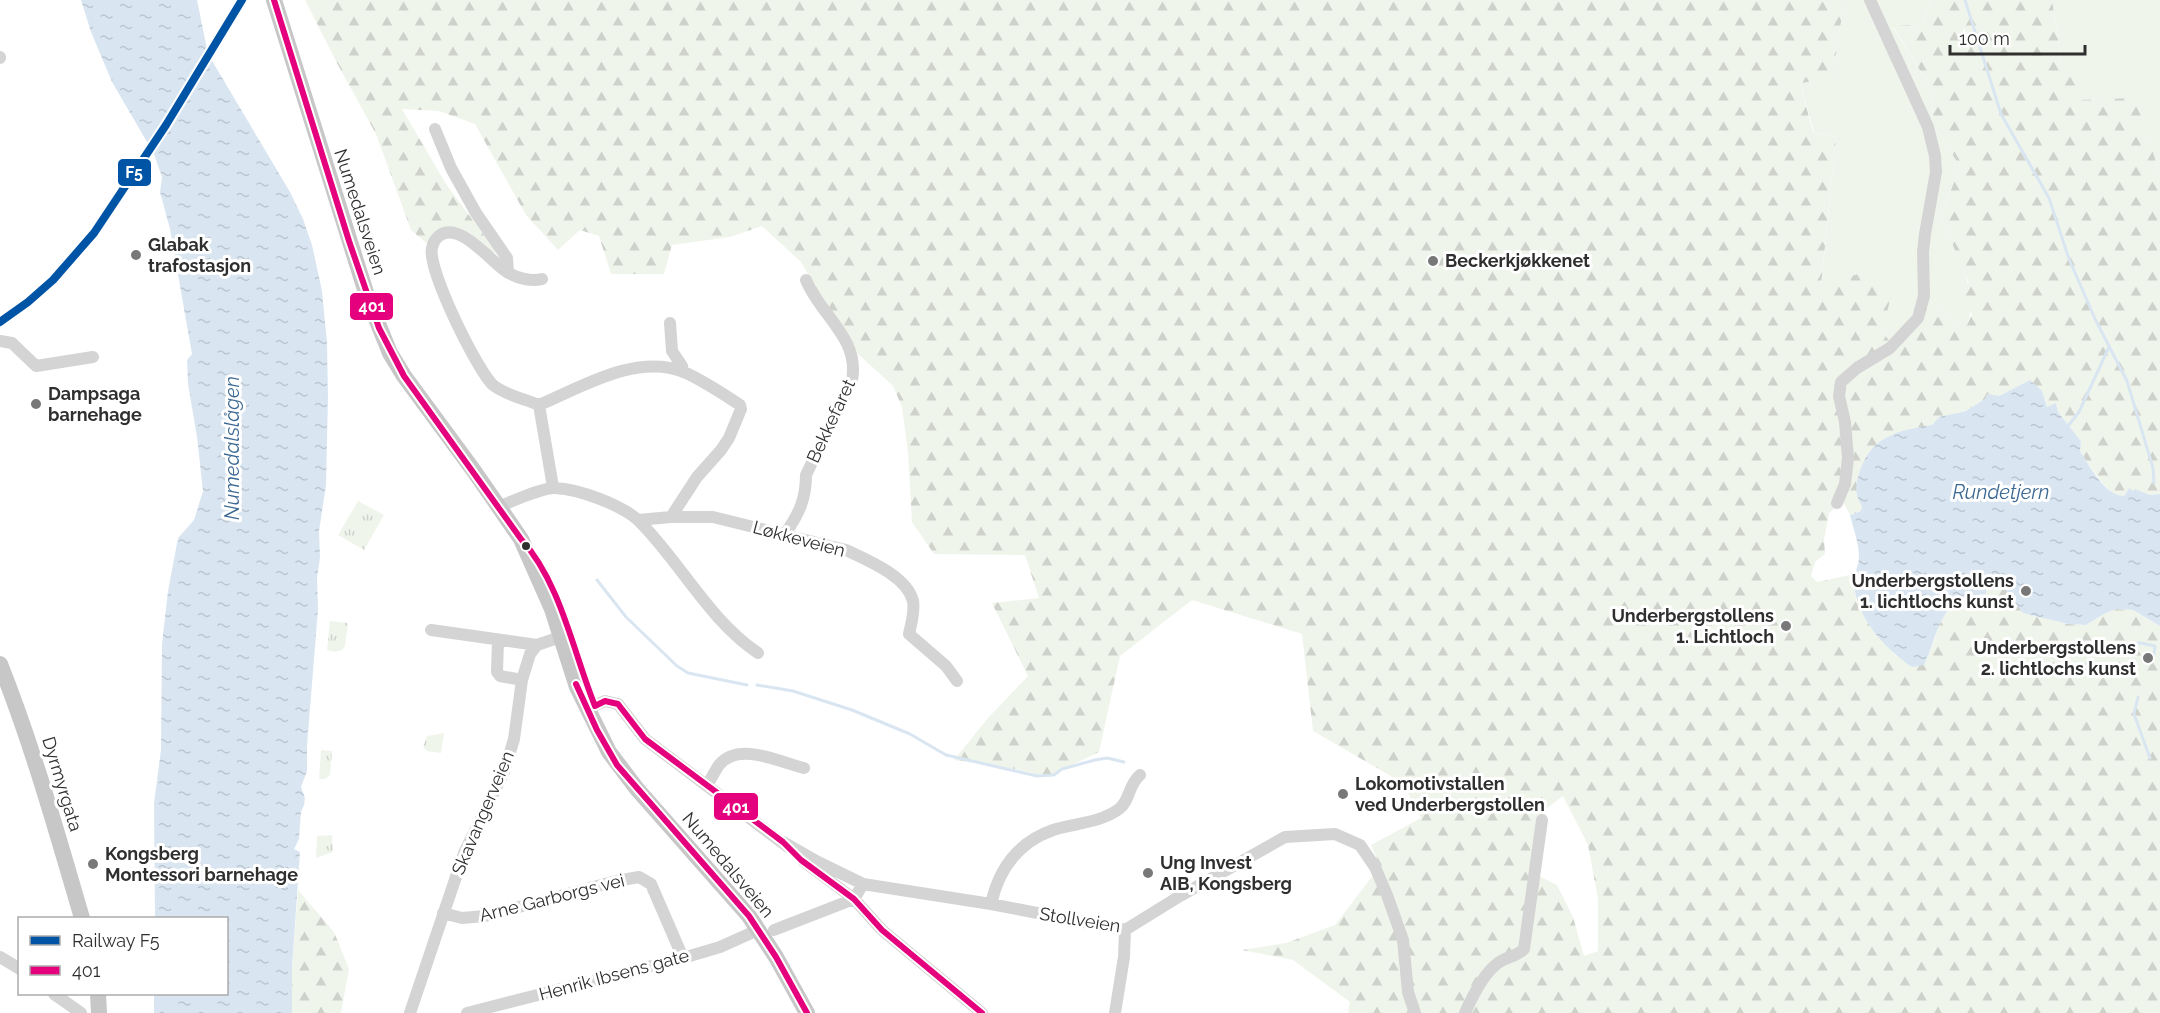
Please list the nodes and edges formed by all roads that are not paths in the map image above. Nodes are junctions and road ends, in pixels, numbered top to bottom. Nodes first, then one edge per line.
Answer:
1 (274, 0) edge
2 (1870, 0) edge
3 (435, 129) dead end
4 (508, 273) junction
5 (542, 279) dead end
6 (806, 280) dead end
7 (670, 323) dead end
8 (0, 340) edge
9 (93, 357) dead end
10 (687, 374) junction
11 (539, 405) junction
12 (553, 487) junction
13 (1837, 503) dead end
14 (500, 507) junction
15 (671, 517) junction
16 (638, 520) junction
17 (785, 534) junction
18 (431, 630) dead end
19 (565, 635) junction
20 (498, 640) junction
21 (537, 645) junction
22 (758, 652) dead end
23 (0, 664) edge
24 (522, 680) junction
25 (957, 681) dead end
26 (591, 707) junction
27 (804, 768) dead end
28 (1140, 775) dead end
29 (707, 785) junction
30 (1542, 820) dead end
31 (783, 842) junction
32 (863, 884) junction
33 (854, 899) junction
34 (991, 903) junction
35 (443, 913) junction
36 (82, 917) edge
37 (766, 930) junction
38 (1125, 930) junction
39 (0, 957) edge
40 (683, 957) junction
41 (18, 968) edge
42 (57, 995) edge
43 (98, 995) edge
44 (507, 1008) edge
45 (81, 1013) edge
46 (99, 1013) edge
47 (410, 1013) edge
48 (467, 1013) edge
49 (807, 1013) edge
50 (982, 1013) edge
51 (1115, 1013) edge
52 (1414, 1013) edge
53 (1465, 1013) edge

1 - 14 main road, Numedalsveien
2 - 13 street
3 - 4 street
4 - 5 street
4 - 11 street
6 - 17 street, Bekkefaret
7 - 10 street
8 - 9 street
10 - 11 street
10 - 15 street
11 - 12 street
12 - 14 street
12 - 16 street
14 - 19 main road, Numedalsveien
15 - 16 street, Løkkeveien
15 - 17 street, Løkkeveien
16 - 22 street
17 - 25 street, Løkkeveien
18 - 20 street
19 - 21 street
19 - 26 main road, Numedalsveien
20 - 21 street
20 - 24 street
21 - 24 street, Skavangerveien
23 - 36 main road, Dyrmyrgata
24 - 35 street, Skavangerveien
26 - 29 street
26 - 37 main road, Numedalsveien
27 - 29 street
28 - 34 street
29 - 31 street
30 - 53 street
31 - 32 street, Stollveien
31 - 33 street
32 - 33 street
32 - 34 street, Stollveien
33 - 37 street, Henrik Ibsens gate
33 - 50 street
34 - 38 street, Stollveien
35 - 40 street, Arne Garborgs vei
35 - 47 street, Skavangerveien
37 - 40 street, Henrik Ibsens gate
37 - 49 main road, Numedalsveien
38 - 51 street
38 - 52 street, Stollveien
39 - 41 street
40 - 44 street, Henrik Ibsens gate
42 - 45 street
43 - 46 main road
44 - 48 street, Henrik Ibsens gate

